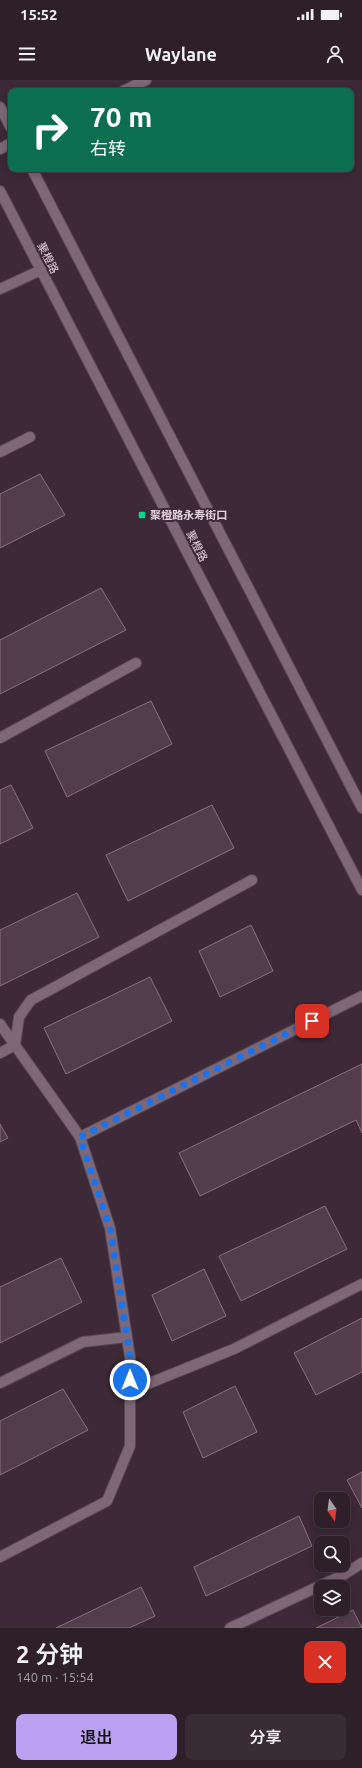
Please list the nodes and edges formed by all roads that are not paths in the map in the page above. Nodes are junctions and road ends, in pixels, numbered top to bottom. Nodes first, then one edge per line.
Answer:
1 (146, 80) edge
2 (129, 88) edge
3 (0, 107) edge
4 (8, 122) edge
5 (34, 172) edge
6 (0, 191) edge
7 (41, 270) junction
8 (0, 289) edge
9 (30, 437) dead end
10 (0, 452) edge
11 (136, 663) dead end
12 (0, 738) edge
13 (362, 808) edge
14 (252, 880) dead end
15 (362, 890) edge
16 (362, 996) edge
17 (0, 1024) edge
18 (15, 1045) junction
19 (0, 1053) edge
20 (80, 1137) junction
21 (362, 1284) edge
22 (127, 1337) junction
23 (0, 1383) edge
24 (130, 1391) junction
25 (0, 1557) edge
26 (362, 1563) edge
27 (230, 1628) edge

1 - 2 street
3 - 4 street
5 - 13 street
6 - 7 street, 聚橙路
7 - 8 street
7 - 15 street, 聚橙路
9 - 10 street
11 - 12 street
14 - 18 street
16 - 20 street
17 - 18 street
18 - 19 street
18 - 20 street
20 - 22 street
21 - 24 street
22 - 23 street
22 - 24 street
24 - 25 street
26 - 27 street

